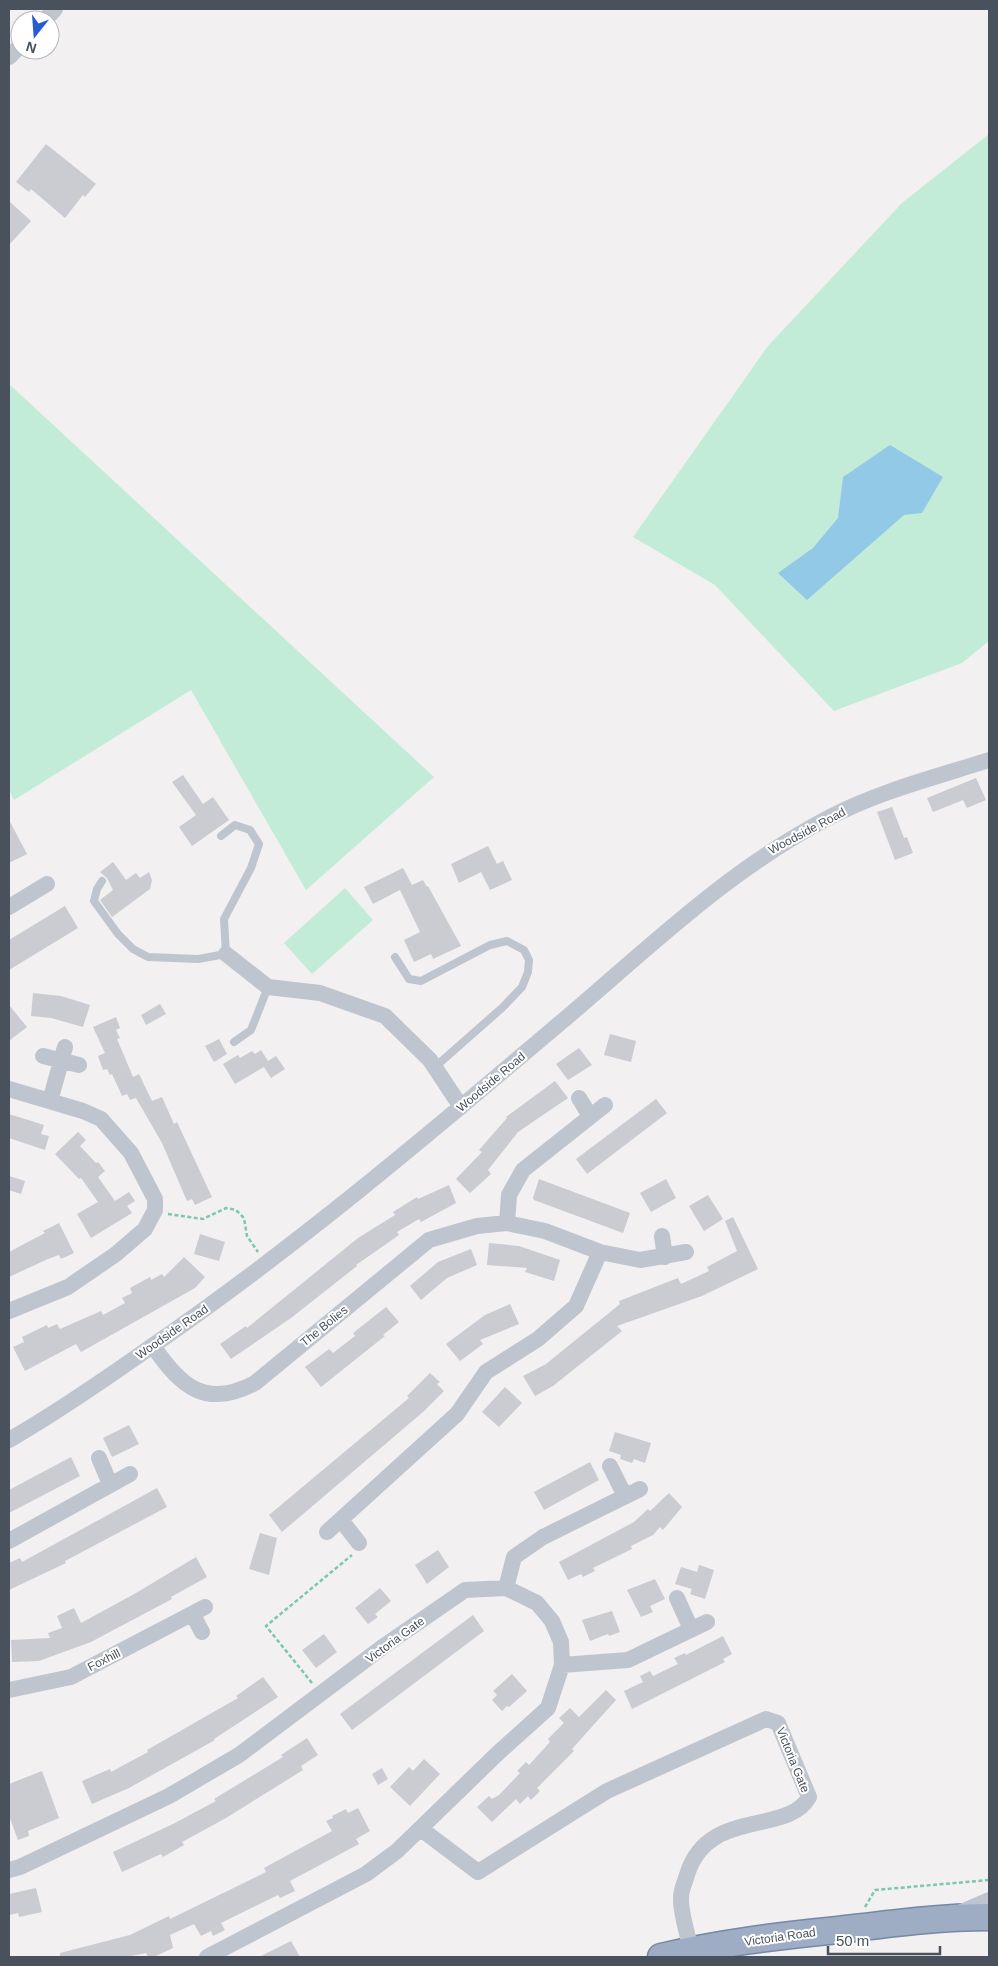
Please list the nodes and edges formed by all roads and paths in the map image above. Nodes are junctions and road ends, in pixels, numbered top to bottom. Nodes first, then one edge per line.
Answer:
1 (989, 760) edge
2 (221, 836) dead end
3 (102, 882) dead end
4 (47, 884) dead end
5 (10, 903) edge
6 (226, 954) junction
7 (395, 958) dead end
8 (268, 987) junction
9 (234, 1042) dead end
10 (63, 1054) junction
11 (43, 1056) dead end
12 (79, 1065) dead end
13 (435, 1068) junction
14 (9, 1089) edge
15 (579, 1098) dead end
16 (50, 1101) junction
17 (605, 1105) dead end
18 (462, 1106) junction
19 (590, 1116) junction
20 (155, 1210) junction
21 (507, 1223) junction
22 (662, 1236) dead end
23 (600, 1252) junction
24 (686, 1252) dead end
25 (665, 1257) junction
26 (267, 1263) junction
27 (9, 1311) edge
28 (153, 1346) junction
29 (9, 1440) edge
30 (99, 1458) dead end
31 (610, 1466) dead end
32 (130, 1474) dead end
33 (110, 1484) junction
34 (640, 1489) dead end
35 (625, 1496) junction
36 (341, 1520) junction
37 (327, 1532) dead end
38 (9, 1541) edge
39 (359, 1543) joint
40 (506, 1588) junction
41 (677, 1598) dead end
42 (706, 1622) dead end
43 (691, 1630) junction
44 (202, 1632) dead end
45 (562, 1665) junction
46 (9, 1690) edge
47 (321, 1694) junction
48 (421, 1829) junction
49 (9, 1870) edge
50 (989, 1880) edge
51 (989, 1900) edge
52 (950, 1917) junction
53 (989, 1917) edge
54 (853, 1928) junction
55 (690, 1950) junction
56 (207, 1957) edge
57 (661, 1957) edge

1 - 18 street, Woodside Road
2 - 6 lane
3 - 6 lane
4 - 5 street
6 - 8 street
7 - 13 lane
8 - 9 lane
8 - 13 street
10 - 11 street
10 - 12 street
10 - 16 street
13 - 18 street
14 - 16 street
15 - 19 street
16 - 20 street
17 - 19 street
18 - 26 street, Woodside Road
19 - 21 street
20 - 26 path
20 - 27 street
21 - 23 street, The Bolies
21 - 28 street, The Bolies
22 - 25 street
23 - 25 street, The Bolies
23 - 36 street
24 - 25 street, The Bolies
26 - 28 street, Woodside Road
28 - 29 street, Woodside Road
30 - 33 street
31 - 35 street
32 - 33 street
33 - 38 street
34 - 35 street
35 - 40 street
36 - 37 street
36 - 39 street
39 - 47 path
40 - 45 street, Victoria Gate
40 - 47 street, Victoria Gate
41 - 43 street
42 - 43 street
43 - 45 street
44 - 46 street, Foxhill
45 - 48 street, Victoria Gate
47 - 49 street, Victoria Gate
48 - 55 street, Victoria Gate
48 - 56 street, Victoria Gate
50 - 54 path
51 - 52 street
52 - 53 highway, Victoria Road
52 - 54 highway, Victoria Road
54 - 55 highway, Victoria Road
55 - 57 highway, Victoria Road

